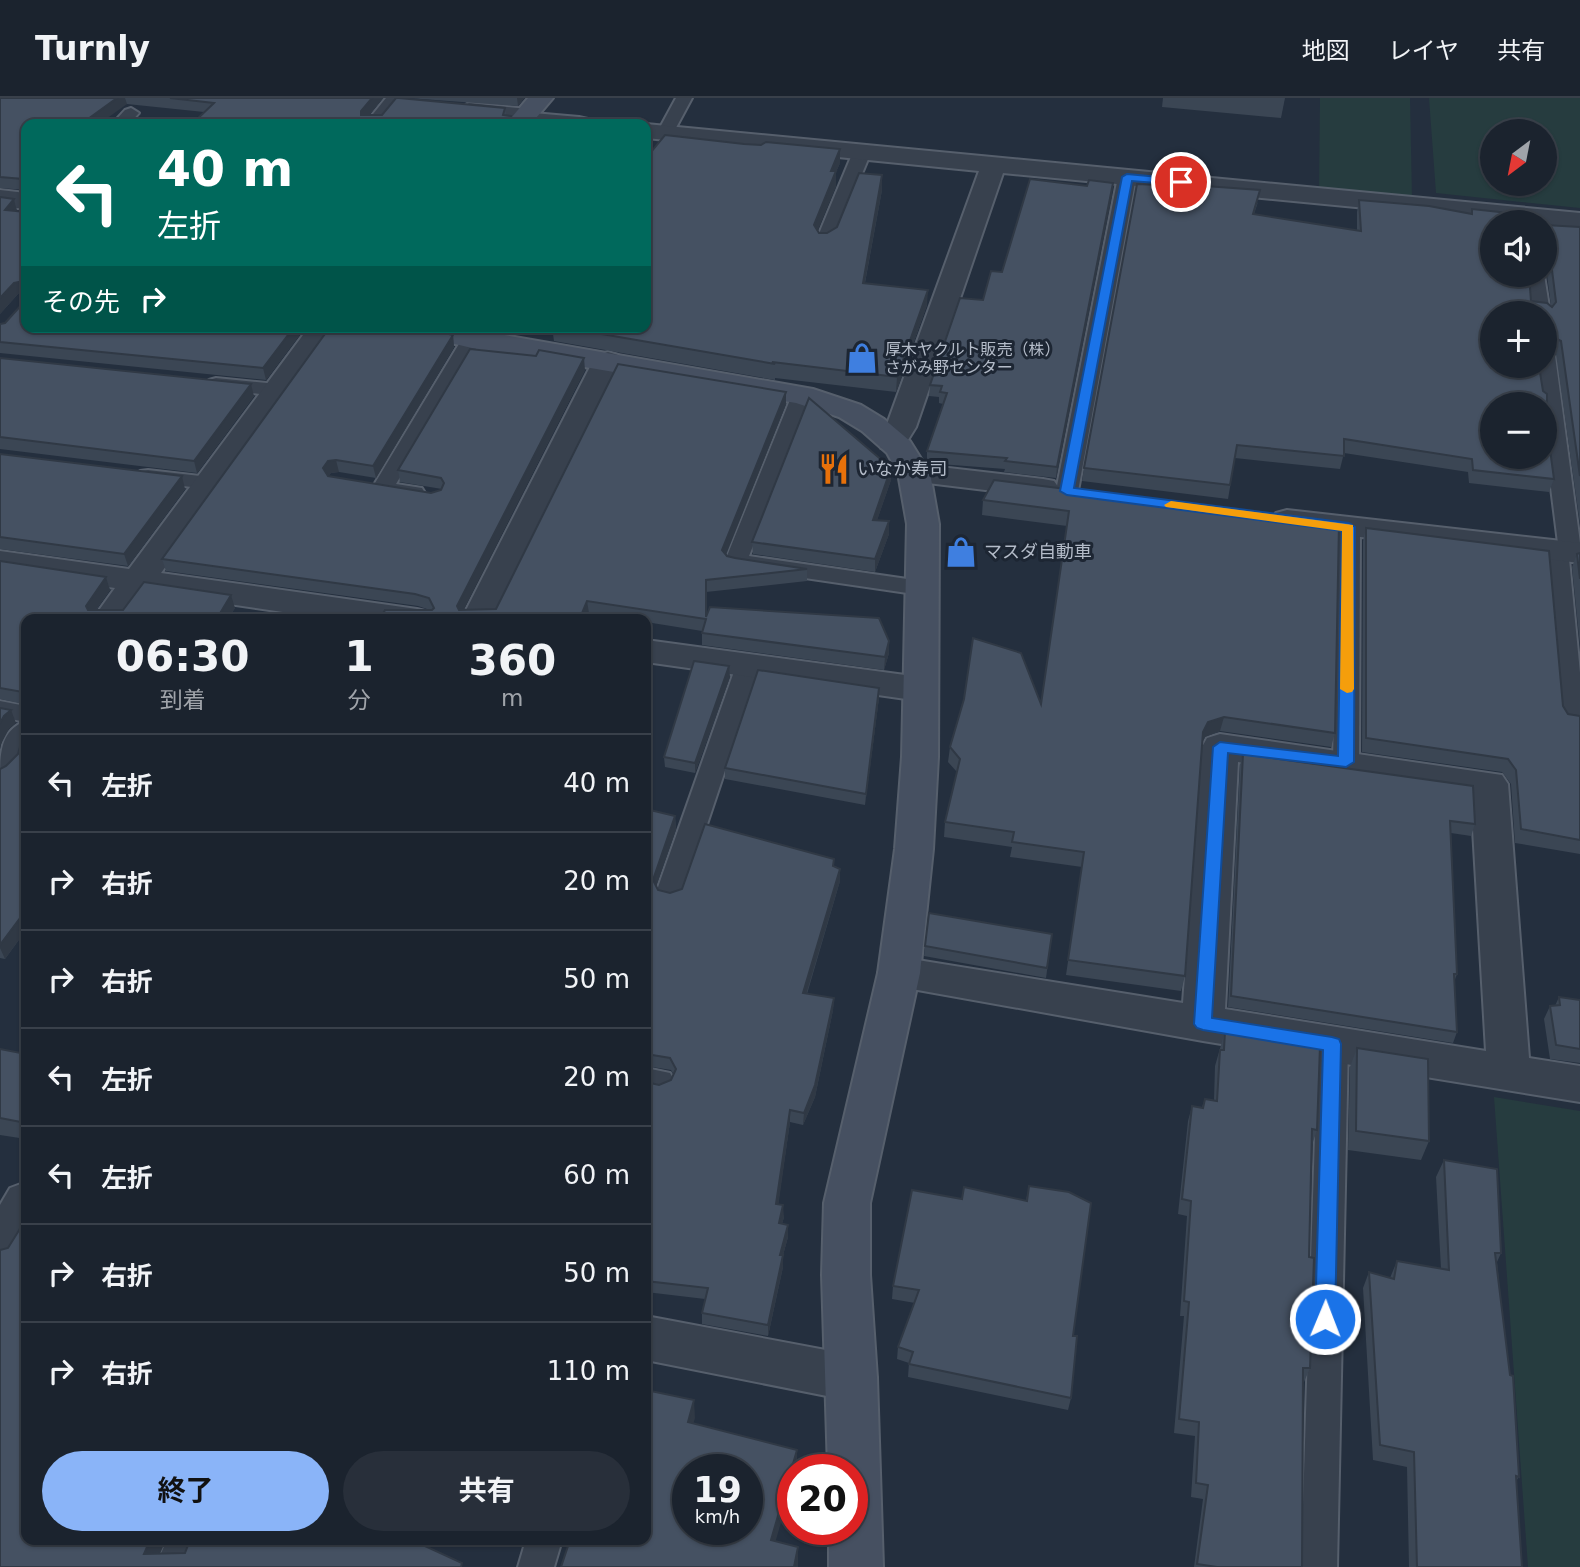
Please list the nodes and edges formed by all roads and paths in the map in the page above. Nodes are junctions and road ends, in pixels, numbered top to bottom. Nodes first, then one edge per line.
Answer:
1 (684, 98) edge
2 (398, 100) edge
3 (457, 107) edge
4 (527, 114) edge
5 (378, 119) edge
6 (553, 119) edge
7 (655, 132) edge
8 (862, 152) junction
9 (994, 164) junction
10 (1127, 177) junction
11 (0, 198) edge
12 (21, 200) edge
13 (1480, 214) edge
14 (1557, 220) edge
15 (1580, 221) edge
16 (825, 241) edge
17 (320, 333) edge
18 (443, 333) edge
19 (472, 340) junction
20 (608, 361) junction
21 (1548, 378) edge
22 (194, 382) edge
23 (277, 390) junction
24 (802, 395) junction
25 (892, 441) junction
26 (914, 473) junction
27 (131, 474) edge
28 (209, 483) junction
29 (360, 485) edge
30 (383, 488) junction
31 (1080, 493) joint
32 (433, 496) edge
33 (1255, 515) edge
34 (1349, 527) junction
35 (1569, 552) edge
36 (0, 561) edge
37 (138, 581) junction
38 (921, 588) junction
39 (113, 614) edge
40 (357, 614) edge
41 (481, 614) edge
42 (651, 652) edge
43 (748, 666) junction
44 (920, 689) junction
45 (0, 709) edge
46 (21, 713) edge
47 (1580, 720) edge
48 (21, 740) edge
49 (1346, 762) junction
50 (0, 768) edge
51 (670, 893) edge
52 (899, 973) junction
53 (1203, 1024) junction
54 (1332, 1044) junction
55 (1508, 1073) junction
56 (1580, 1084) edge
57 (651, 1339) edge
58 (852, 1378) junction
59 (183, 1545) edge
60 (543, 1545) edge
61 (173, 1567) edge
62 (536, 1567) edge
63 (856, 1567) edge
64 (1319, 1567) edge

1 - 7 lane
2 - 5 lane
3 - 4 lane
4 - 6 street
7 - 8 street
8 - 9 street
8 - 16 lane
9 - 10 street
9 - 25 street
10 - 13 street
10 - 31 lane
11 - 12 street
14 - 15 street
17 - 23 street
18 - 19 street
19 - 20 street
19 - 30 lane
20 - 24 street
20 - 41 street
21 - 35 lane
22 - 23 lane
23 - 28 street
24 - 25 street
24 - 38 lane
25 - 26 street
26 - 31 street
26 - 38 street
27 - 28 lane
28 - 37 street
29 - 30 lane
30 - 32 lane
33 - 34 street
34 - 35 street
34 - 49 lane
35 - 47 lane
36 - 37 street
37 - 39 street
37 - 40 street
38 - 44 street
42 - 43 street
43 - 44 street
43 - 51 lane
44 - 52 street
45 - 46 lane
48 - 50 street
49 - 53 street
49 - 55 street
52 - 53 street
52 - 58 street
53 - 54 street
54 - 55 street
54 - 64 lane
55 - 56 street
57 - 58 street
58 - 63 street
59 - 61 lane
60 - 62 lane

